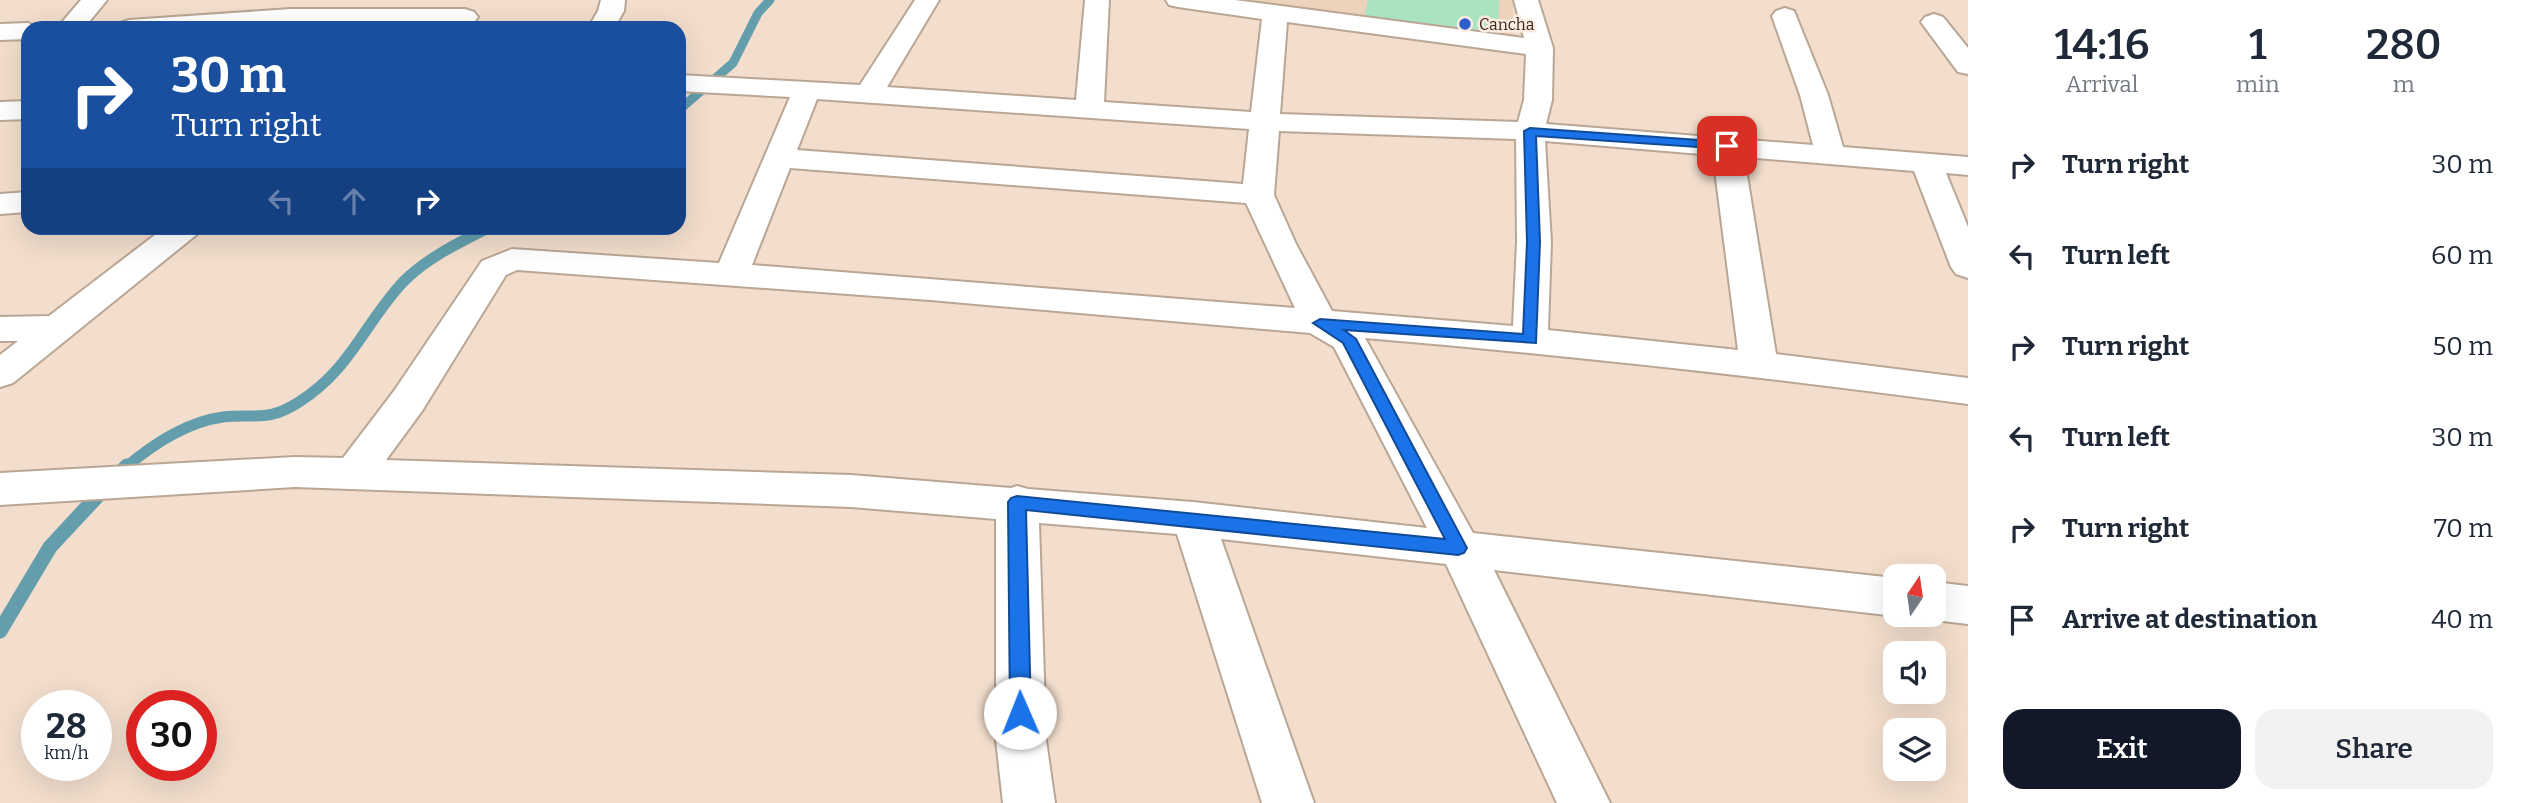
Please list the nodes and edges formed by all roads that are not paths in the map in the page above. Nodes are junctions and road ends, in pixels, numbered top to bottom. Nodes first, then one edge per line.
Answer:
1 (95, 0) edge
2 (613, 0) edge
3 (927, 0) edge
4 (1097, 0) edge
5 (1178, 0) edge
6 (1526, 0) edge
7 (1275, 13) junction
8 (468, 15) edge
9 (1785, 16) dead end
10 (76, 21) edge
11 (242, 21) edge
12 (605, 21) edge
13 (1934, 22) dead end
14 (21, 31) edge
15 (0, 32) edge
16 (1540, 47) junction
17 (1968, 66) edge
18 (686, 83) edge
19 (807, 90) junction
20 (869, 94) junction
21 (21, 110) edge
22 (1089, 110) junction
23 (0, 111) edge
24 (1267, 122) junction
25 (1530, 131) junction
26 (1727, 146) junction
27 (1831, 156) junction
28 (777, 158) junction
29 (1926, 163) junction
30 (1968, 166) edge
31 (1258, 195) junction
32 (21, 202) edge
33 (0, 204) edge
34 (175, 235) edge
35 (1968, 267) edge
36 (731, 275) junction
37 (1320, 323) junction
38 (59, 328) junction
39 (0, 329) edge
40 (1531, 340) junction
41 (1759, 365) junction
42 (0, 374) edge
43 (1968, 391) edge
44 (355, 472) junction
45 (0, 489) edge
46 (1017, 502) junction
47 (1193, 519) junction
48 (1458, 548) junction
49 (1883, 596) edge
50 (1946, 602) edge
51 (1968, 605) edge
52 (1029, 803) edge
53 (1288, 803) edge
54 (1584, 803) edge

1 - 10 street
2 - 12 street
3 - 20 street
4 - 22 street
5 - 7 street
6 - 16 street
7 - 16 street
7 - 24 street
8 - 11 street
9 - 27 street
13 - 17 street
14 - 15 street
16 - 25 street
18 - 19 street
19 - 20 street
19 - 28 street
20 - 22 street
21 - 23 street
22 - 24 street
24 - 25 street
24 - 31 street
25 - 26 street
25 - 40 street
26 - 27 street
26 - 41 street
27 - 29 street
28 - 31 street
28 - 36 street
29 - 30 street
29 - 35 street
31 - 37 street
32 - 33 street
34 - 38 street
36 - 37 street
36 - 44 street
37 - 40 street
37 - 48 street
38 - 39 street
38 - 42 street
40 - 41 street
41 - 43 street
44 - 45 street
44 - 46 street
46 - 47 street
46 - 52 street
47 - 48 street
47 - 53 street
48 - 49 street
48 - 54 street
50 - 51 street

